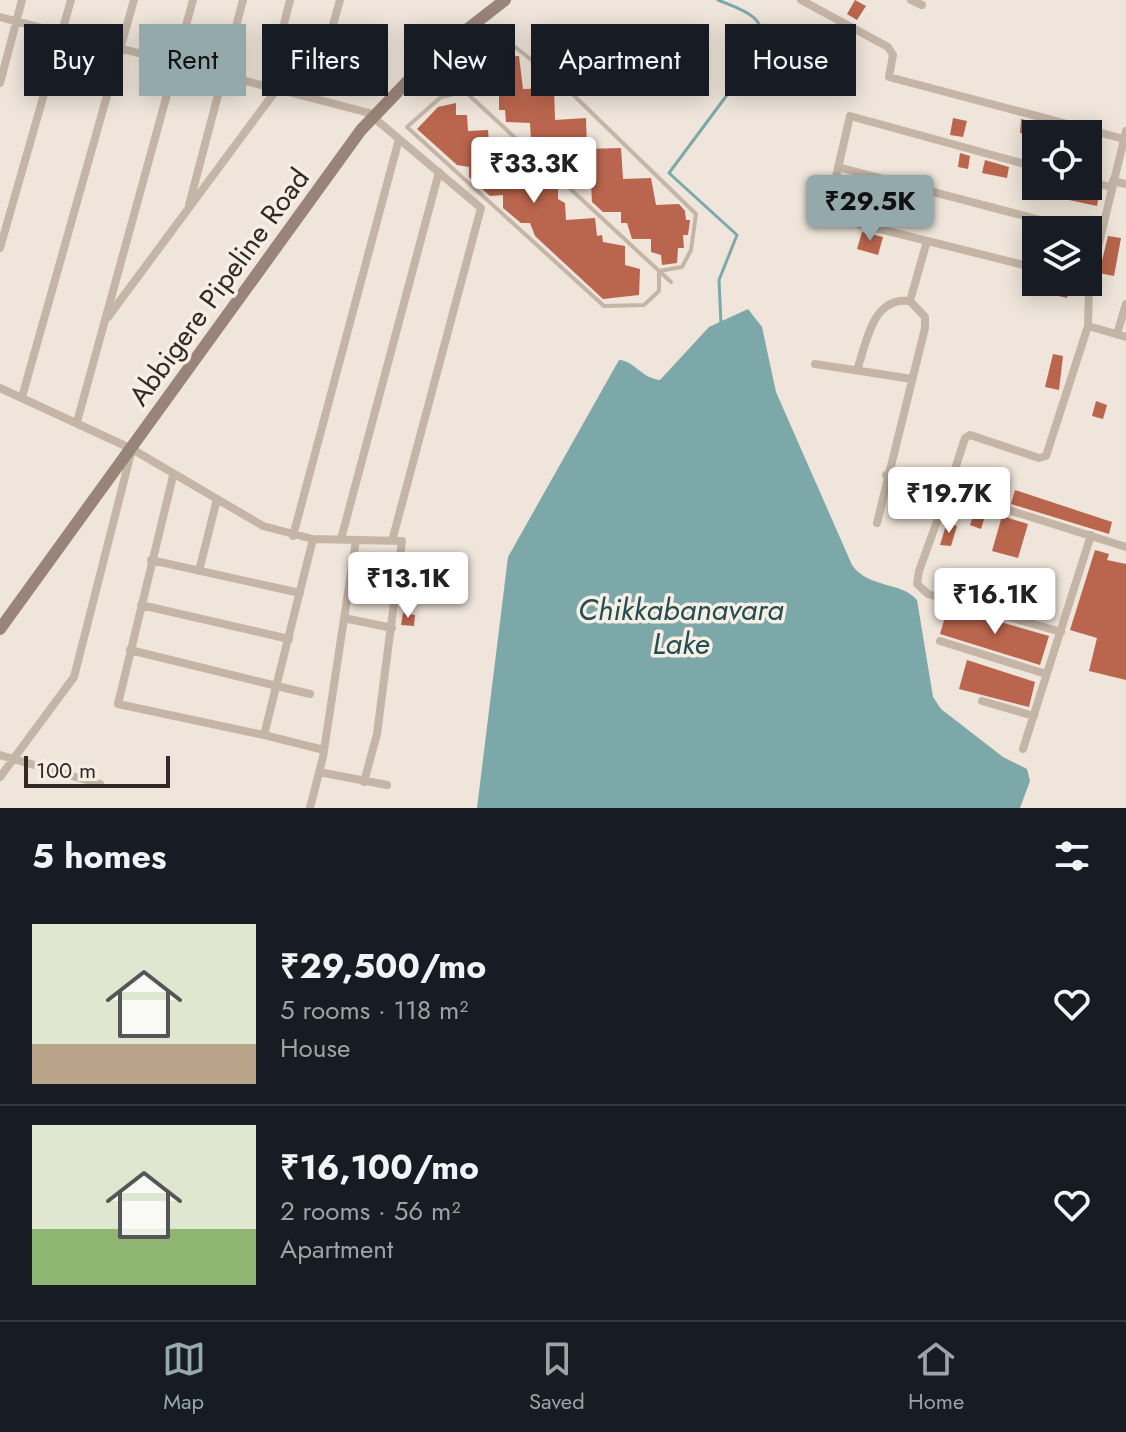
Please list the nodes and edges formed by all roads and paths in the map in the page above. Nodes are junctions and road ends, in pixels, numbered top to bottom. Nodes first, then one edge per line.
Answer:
1 (22, 0) edge
2 (71, 0) edge
3 (134, 0) edge
4 (193, 0) edge
5 (243, 0) edge
6 (290, 0) edge
7 (340, 0) edge
8 (505, 0) edge
9 (801, 0) edge
10 (911, 0) edge
11 (922, 5) dead end
12 (0, 17) edge
13 (16, 21) junction
14 (28, 24) edge
15 (64, 24) edge
16 (187, 24) edge
17 (236, 24) edge
18 (285, 24) edge
19 (333, 24) edge
20 (474, 24) edge
21 (123, 38) edge
22 (515, 47) edge
23 (0, 83) edge
24 (404, 85) edge
25 (44, 96) edge
26 (107, 96) edge
27 (167, 96) edge
28 (217, 96) edge
29 (266, 96) edge
30 (301, 96) edge
31 (445, 96) edge
32 (466, 96) edge
33 (375, 116) junction
34 (1125, 135) edge
35 (399, 139) junction
36 (1022, 163) edge
37 (838, 167) junction
38 (439, 172) junction
39 (1102, 183) edge
40 (1112, 184) junction
41 (1126, 184) edge
42 (188, 210) junction
43 (1025, 216) edge
44 (1102, 224) edge
45 (927, 241) junction
46 (0, 248) edge
47 (1022, 265) edge
48 (659, 271) junction
49 (671, 282) dead end
50 (1089, 296) edge
51 (910, 301) junction
52 (1126, 304) edge
53 (105, 321) junction
54 (1088, 326) junction
55 (1122, 336) edge
56 (815, 364) dead end
57 (857, 370) junction
58 (912, 379) junction
59 (0, 388) edge
60 (22, 397) junction
61 (77, 422) junction
62 (132, 449) junction
63 (886, 475) junction
64 (173, 476) junction
65 (948, 491) junction
66 (217, 499) junction
67 (877, 523) dead end
68 (1091, 535) junction
69 (293, 536) junction
70 (313, 539) junction
71 (341, 539) junction
72 (356, 540) junction
73 (392, 541) junction
74 (1126, 547) edge
75 (151, 560) junction
76 (199, 571) junction
77 (300, 593) junction
78 (141, 605) junction
79 (344, 618) junction
80 (392, 628) junction
81 (0, 629) edge
82 (1061, 632) junction
83 (289, 639) junction
84 (940, 641) dead end
85 (130, 650) junction
86 (1046, 674) junction
87 (276, 686) junction
88 (310, 694) dead end
89 (982, 701) dead end
90 (1034, 716) junction
91 (264, 735) junction
92 (1023, 749) dead end
93 (324, 750) junction
94 (0, 755) edge
95 (14, 759) junction
96 (319, 772) junction
97 (0, 777) edge
98 (364, 782) junction
99 (100, 784) dead end
100 (387, 785) dead end
101 (310, 808) edge

1 - 13 street
2 - 15 street
3 - 21 street
4 - 16 street
5 - 17 street
6 - 18 street
7 - 19 street
8 - 20 main road, Abbigere Pipeline Road
9 - 34 street
10 - 11 street
12 - 13 street
13 - 14 street
13 - 23 street
22 - 48 lane
24 - 33 main road, Abbigere Pipeline Road
25 - 46 street
26 - 60 street
27 - 53 street
28 - 42 street
29 - 42 street
30 - 33 street
31 - 48 lane
32 - 48 lane
33 - 35 street
33 - 62 main road, Abbigere Pipeline Road
34 - 40 street
35 - 38 street
35 - 69 street
36 - 37 street
37 - 43 street
37 - 45 street
38 - 71 street
38 - 73 street
39 - 40 street
40 - 41 street
40 - 44 street
42 - 53 street
45 - 47 street
45 - 51 street
48 - 49 lane
50 - 54 street
51 - 57 street
51 - 58 street
52 - 55 street
53 - 61 street
54 - 55 street
54 - 65 street
56 - 57 street
57 - 58 street
58 - 63 street
59 - 60 street
60 - 61 street
61 - 62 street
62 - 64 street
62 - 81 main road, Abbigere Pipeline Road
62 - 95 street
63 - 65 street
63 - 67 street
64 - 66 street
64 - 75 street
65 - 68 street
65 - 82 street
66 - 69 street
66 - 76 street
68 - 74 street
68 - 82 street
69 - 70 street
70 - 71 street
70 - 77 street
71 - 72 street
72 - 73 street
72 - 79 street
73 - 80 street
75 - 76 street
75 - 78 street
76 - 77 street
77 - 83 street
78 - 83 street
78 - 85 street
79 - 80 street
79 - 93 street
80 - 98 street
82 - 86 street
83 - 87 street
84 - 86 street
85 - 87 street
85 - 91 street
86 - 90 street
87 - 88 street
87 - 91 street
89 - 90 street
90 - 92 street
91 - 93 street
93 - 96 street
94 - 95 street
95 - 97 street
95 - 99 street
96 - 98 street
96 - 101 street
98 - 100 street

